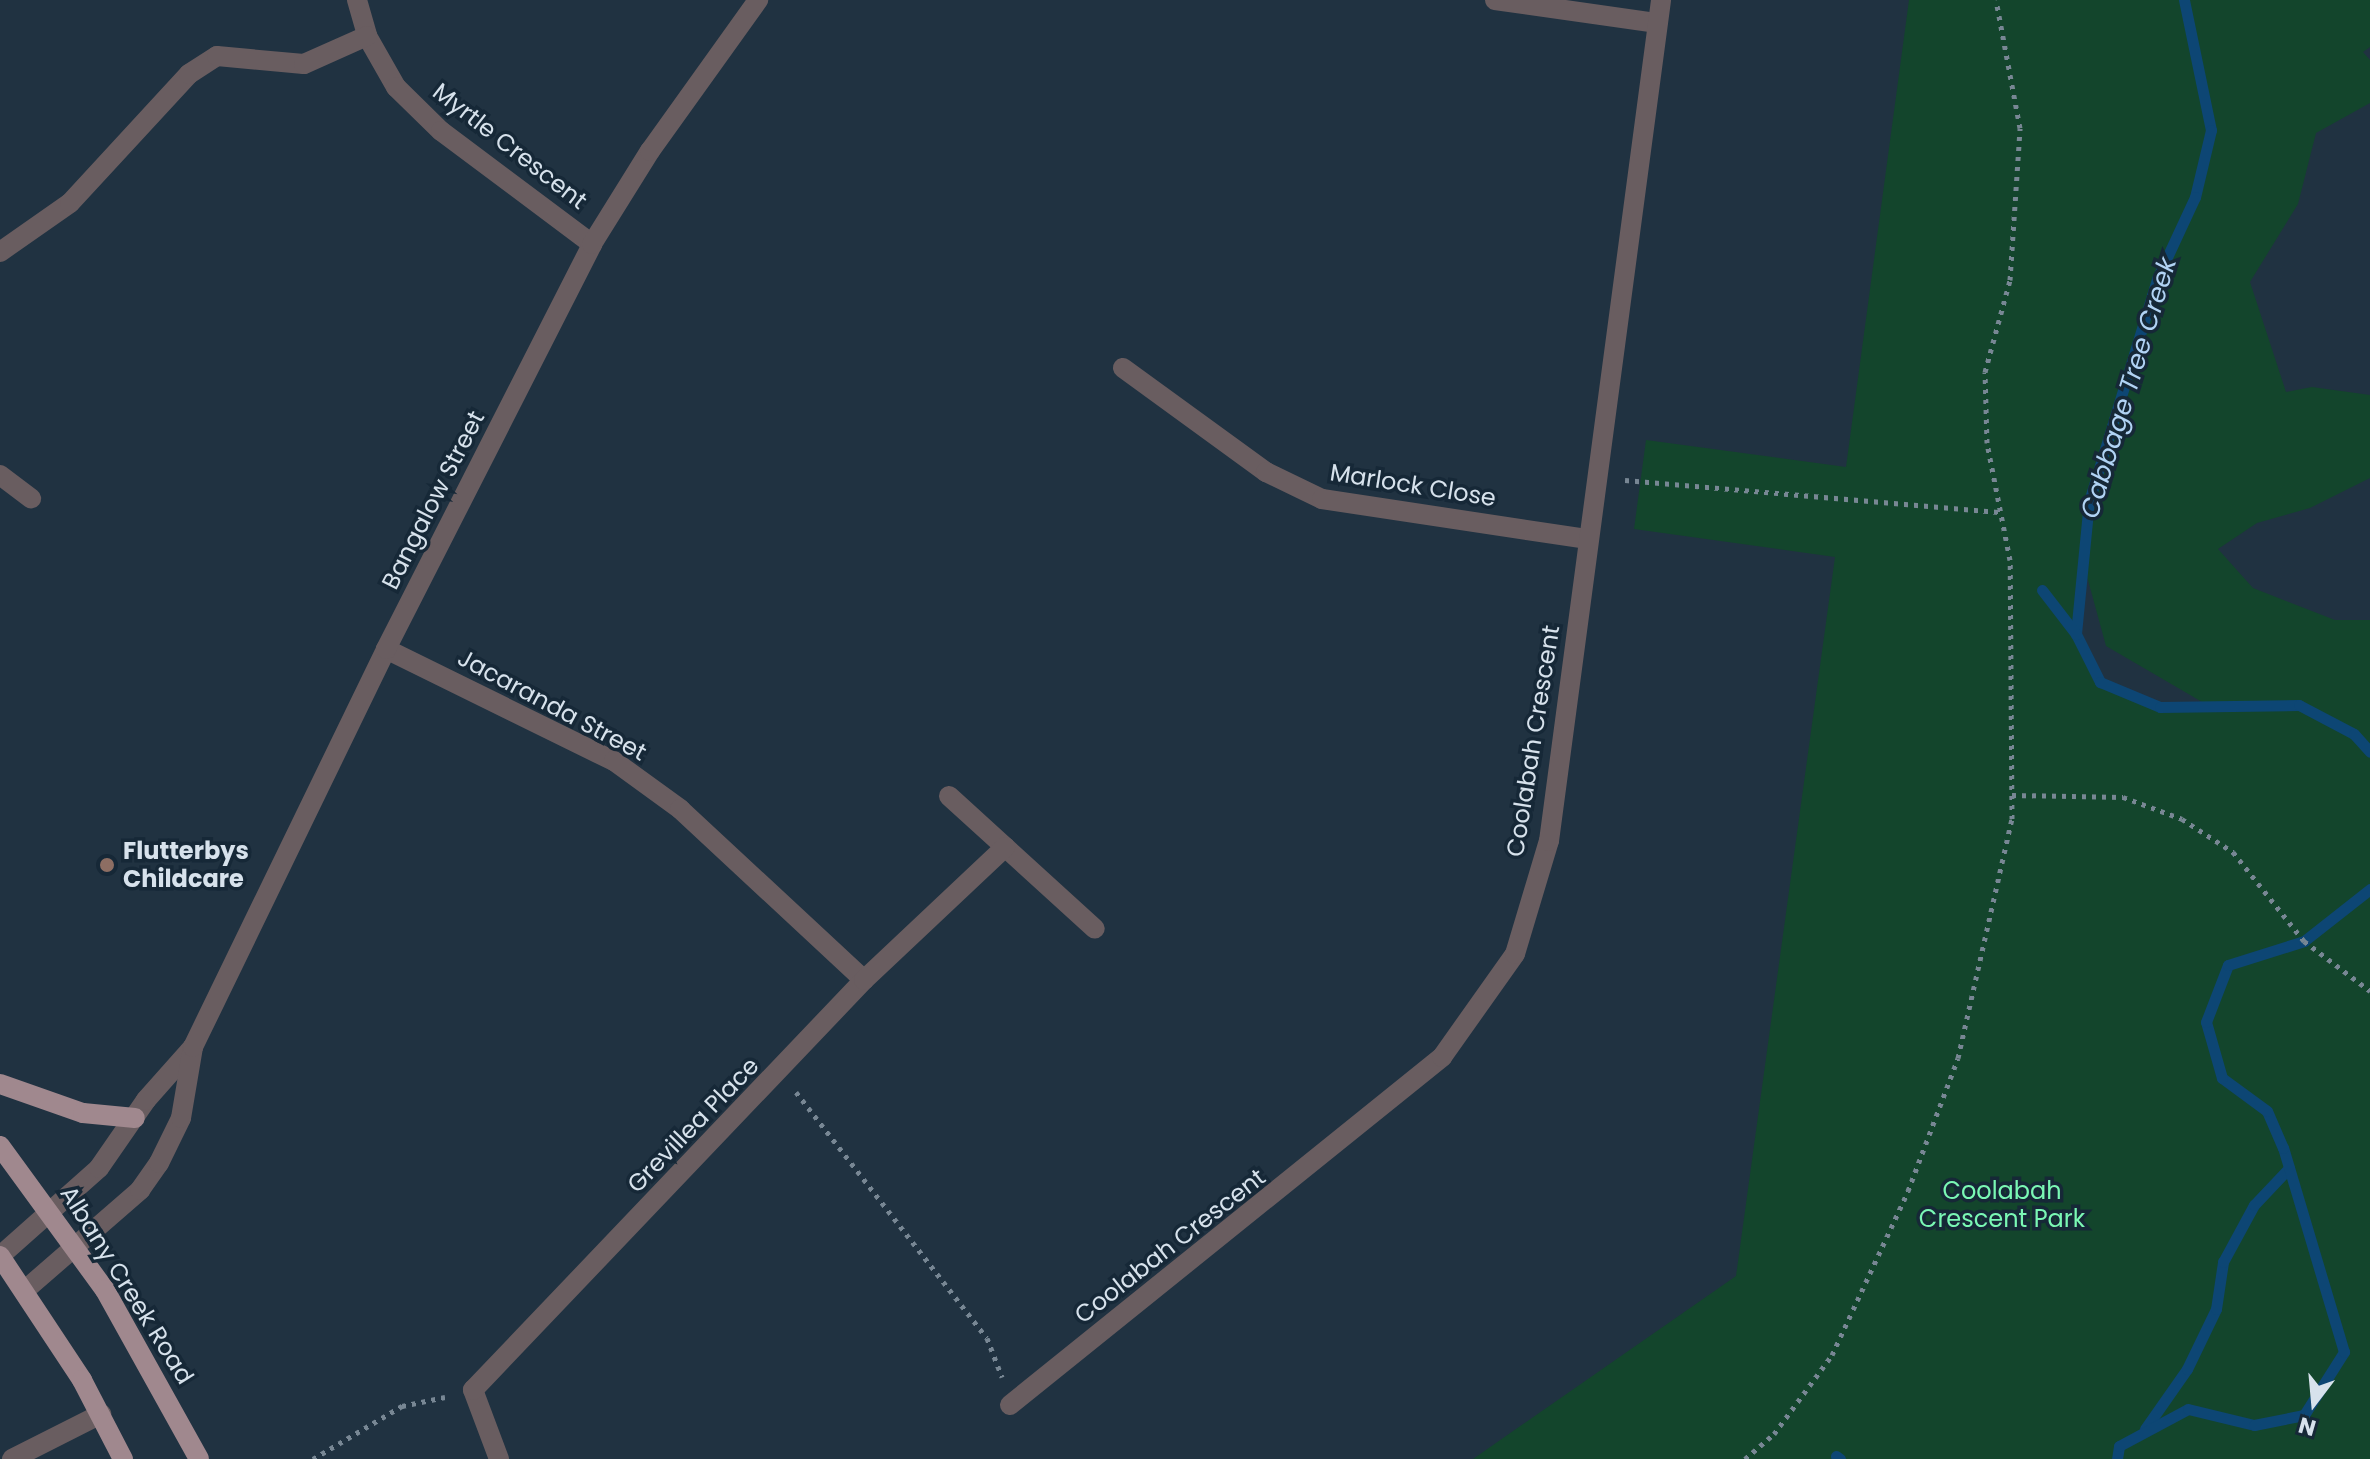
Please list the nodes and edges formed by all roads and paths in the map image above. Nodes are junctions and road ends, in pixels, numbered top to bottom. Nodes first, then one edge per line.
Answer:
1 (357, 0) edge
2 (758, 0) edge
3 (1495, 0) edge
4 (1661, 0) edge
5 (1996, 0) edge
6 (1657, 23) junction
7 (367, 36) junction
8 (592, 244) junction
9 (0, 252) edge
10 (1123, 368) dead end
11 (0, 475) edge
12 (1597, 477) junction
13 (31, 498) dead end
14 (2002, 512) junction
15 (1588, 539) junction
16 (386, 649) junction
17 (2012, 795) junction
18 (949, 796) dead end
19 (1005, 847) junction
20 (1095, 929) dead end
21 (864, 980) junction
22 (2370, 991) edge
23 (193, 1047) junction
24 (780, 1072) junction
25 (0, 1084) edge
26 (135, 1118) junction
27 (0, 1146) edge
28 (53, 1213) junction
29 (77, 1247) junction
30 (0, 1256) edge
31 (24, 1291) junction
32 (473, 1390) junction
33 (1010, 1405) joint
34 (101, 1414) junction
35 (12, 1459) edge
36 (123, 1459) edge
37 (199, 1459) edge
38 (313, 1459) edge
39 (499, 1459) edge
40 (1745, 1459) edge

1 - 7 street, Myrtle Crescent
2 - 8 street, Bangalow Street
3 - 6 street
4 - 6 street, Coolabah Crescent
5 - 14 path
6 - 12 street, Coolabah Crescent
7 - 8 street, Myrtle Crescent
7 - 9 street
8 - 16 street, Bangalow Street
10 - 15 street, Marlock Close
11 - 13 street
12 - 14 path
12 - 15 street, Coolabah Crescent
14 - 17 path
15 - 33 street, Coolabah Crescent
16 - 21 street, Jacaranda Street
16 - 23 street, Bangalow Street
17 - 22 path
17 - 40 path
18 - 19 street
19 - 20 street
19 - 21 street, Grevillea Place
21 - 24 street, Grevillea Place
23 - 26 street, Bangalow Street
23 - 29 street, Bangalow Street
24 - 32 street, Grevillea Place
24 - 33 path
25 - 26 main road
26 - 28 street, Bangalow Street
27 - 28 main road, Albany Creek Road
28 - 29 main road, Albany Creek Road
28 - 30 street, Bangalow Street
29 - 31 street, Bangalow Street
29 - 37 main road, Albany Creek Road
30 - 31 main road
31 - 34 main road
32 - 38 path
32 - 39 street
34 - 35 street
34 - 36 main road

